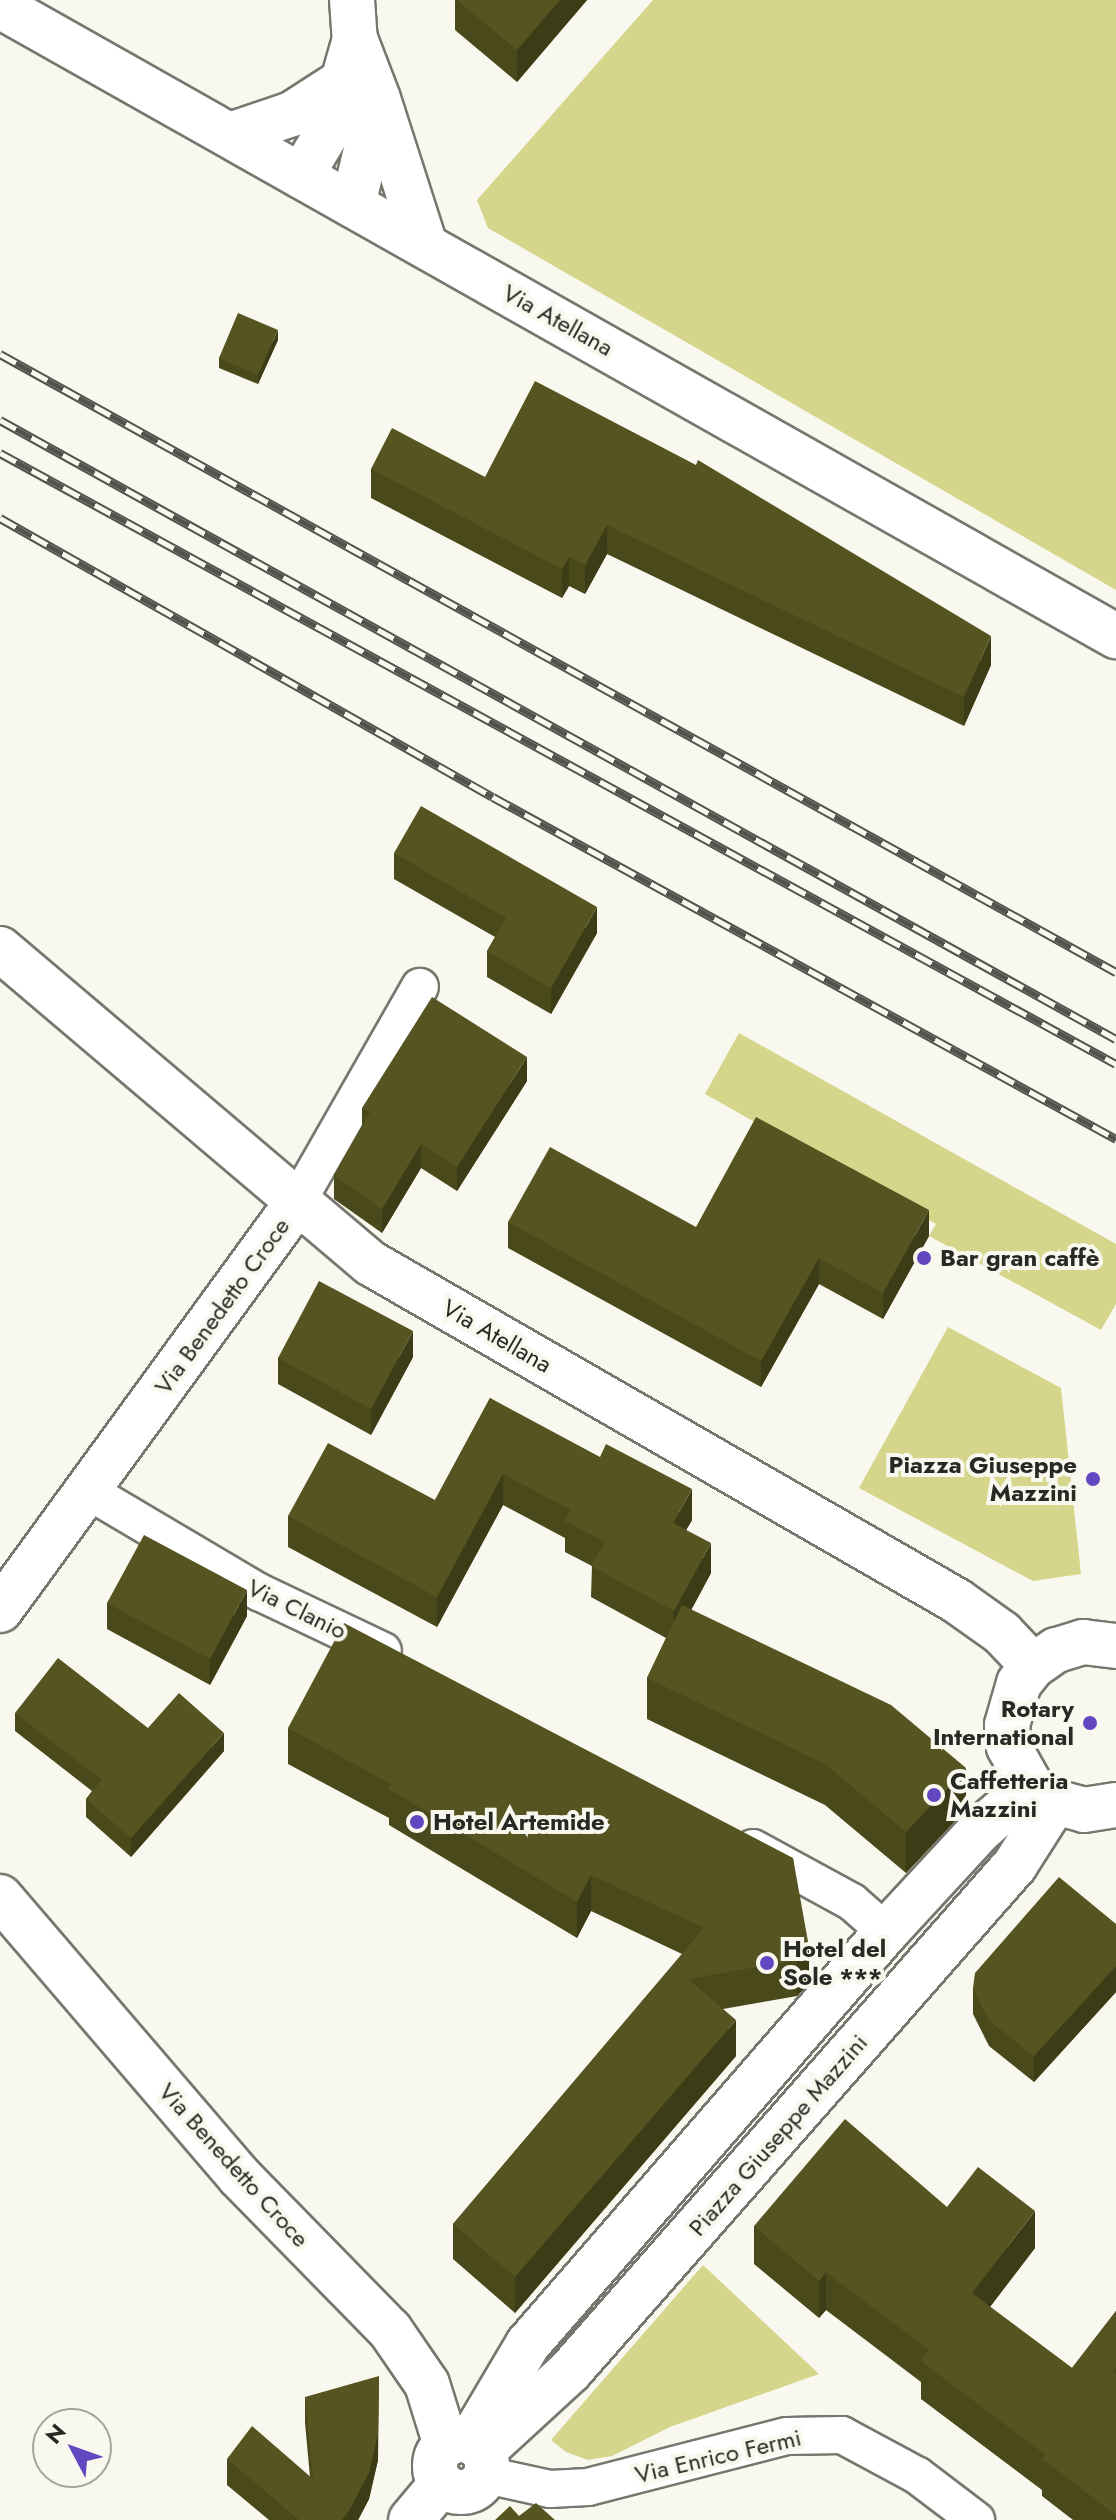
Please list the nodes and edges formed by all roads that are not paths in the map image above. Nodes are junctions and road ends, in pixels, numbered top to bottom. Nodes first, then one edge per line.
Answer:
1 (0, 6) edge
2 (354, 19) edge
3 (360, 90) junction
4 (230, 135) junction
5 (301, 176) junction
6 (353, 205) junction
7 (425, 245) junction
8 (1116, 636) edge
9 (0, 949) edge
10 (420, 987) dead end
11 (296, 1204) junction
12 (88, 1491) junction
13 (0, 1610) edge
14 (1116, 1646) edge
15 (409, 1664) edge
16 (1033, 1666) junction
17 (1043, 1794) junction
18 (1116, 1805) edge
19 (727, 1834) edge
20 (0, 1897) edge
21 (886, 1932) junction
22 (466, 2459) junction
23 (411, 2520) edge
24 (976, 2520) edge

1 - 4 main road, Via Atellana
2 - 3 main road
3 - 4 main road
3 - 5 main road
3 - 6 main road
3 - 7 main road
4 - 5 main road, Via Atellana
5 - 6 main road, Via Atellana
6 - 7 main road, Via Atellana
7 - 8 main road, Via Atellana
9 - 11 main road, Via Atellana
10 - 11 street, Via Benedetto Croce
11 - 12 main road, Via Benedetto Croce
11 - 16 main road, Via Atellana
12 - 13 main road, Via Benedetto Croce
12 - 15 street, Via Clanio
14 - 16 main road
16 - 17 main road
17 - 18 main road
17 - 21 main road
17 - 22 main road, Piazza Giuseppe Mazzini
19 - 21 street
20 - 22 main road, Via Benedetto Croce
21 - 22 main road
22 - 23 main road
22 - 24 street, Via Enrico Fermi

